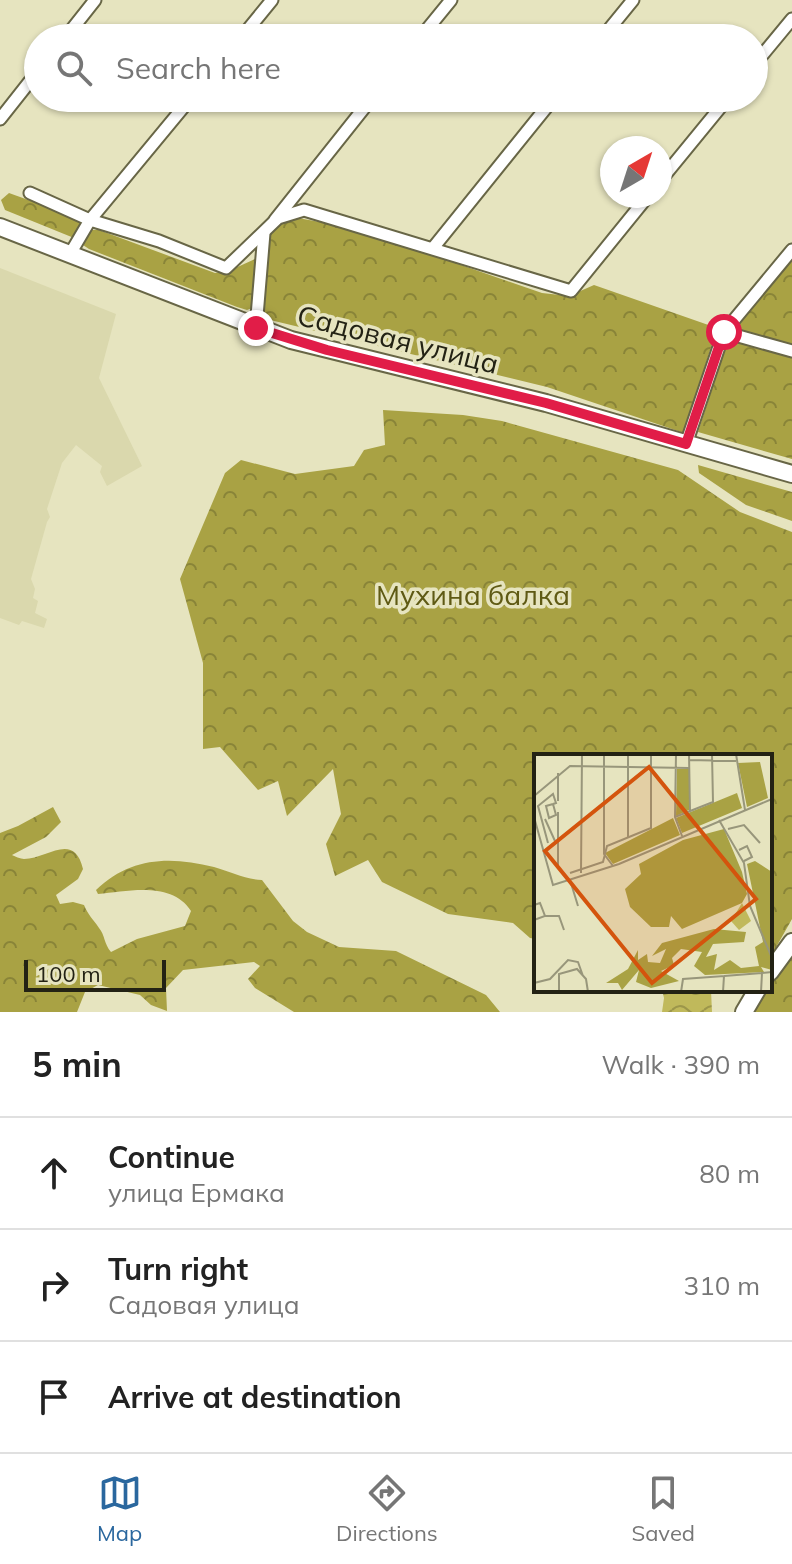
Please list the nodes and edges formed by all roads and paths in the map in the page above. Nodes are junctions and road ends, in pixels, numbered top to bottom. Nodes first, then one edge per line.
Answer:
1 (95, 0) edge
2 (272, 0) edge
3 (451, 0) edge
4 (633, 0) edge
5 (792, 19) edge
6 (76, 24) edge
7 (252, 24) edge
8 (431, 24) edge
9 (613, 24) edge
10 (768, 48) edge
11 (24, 89) edge
12 (179, 112) edge
13 (361, 112) edge
14 (543, 112) edge
15 (717, 112) edge
16 (0, 119) edge
17 (672, 166) edge
18 (30, 193) dead end
19 (638, 208) edge
20 (90, 220) junction
21 (0, 227) edge
22 (262, 235) junction
23 (433, 248) junction
24 (792, 250) edge
25 (70, 254) junction
26 (256, 328) junction
27 (724, 332) junction
28 (792, 351) edge
29 (686, 444) junction
30 (792, 474) edge
31 (792, 942) edge
32 (772, 969) edge
33 (756, 992) edge
34 (744, 1012) edge

1 - 6 street
2 - 7 street
3 - 8 street
4 - 9 street
5 - 10 street
11 - 16 street
12 - 20 street
13 - 22 street
14 - 23 street
15 - 17 street
18 - 20 street
19 - 23 street
20 - 22 street
20 - 25 street
21 - 25 main road, Садовая улица
22 - 23 street
22 - 26 street
24 - 27 street
25 - 26 main road, Садовая улица
26 - 29 main road, Садовая улица
27 - 28 street
27 - 29 street
29 - 30 main road, Садовая улица
31 - 32 main road
33 - 34 main road

